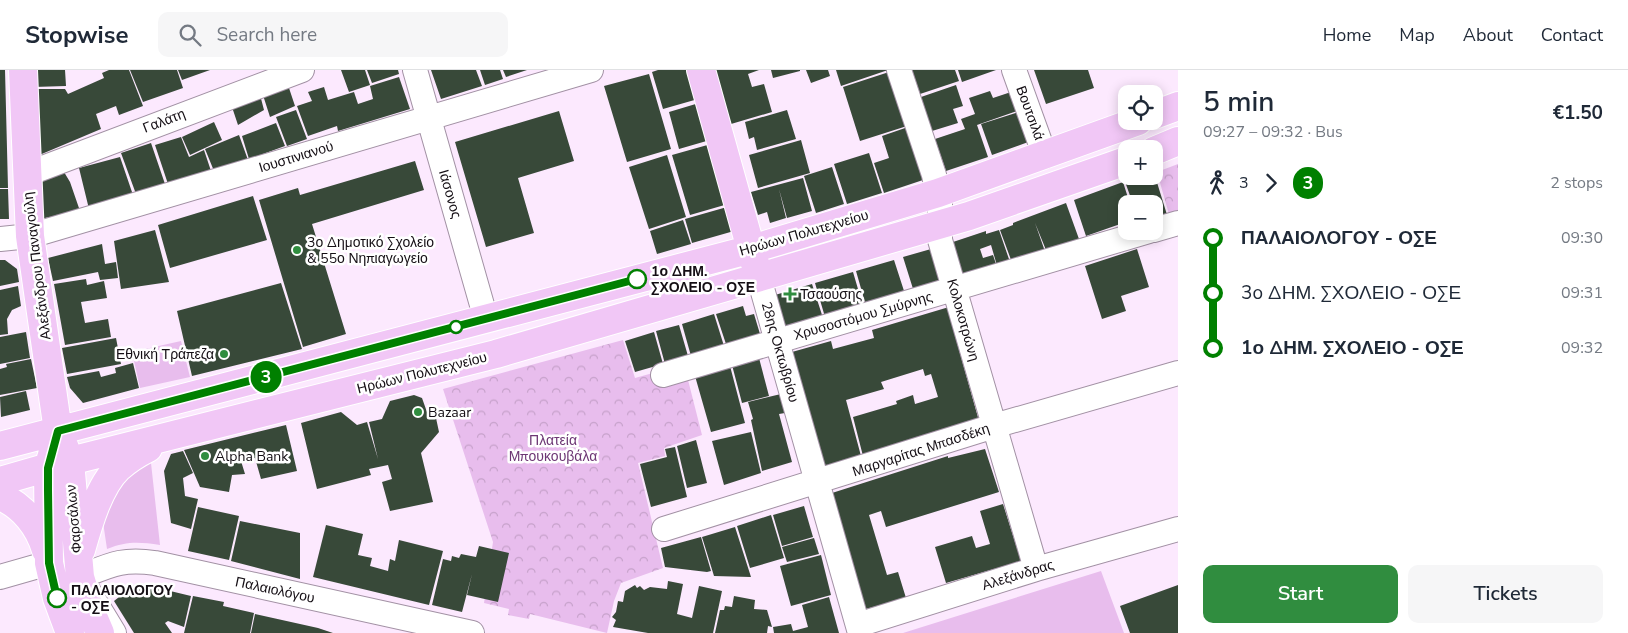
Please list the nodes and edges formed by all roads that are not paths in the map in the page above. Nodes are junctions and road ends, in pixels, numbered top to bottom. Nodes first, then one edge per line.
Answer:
1 (23, 70) edge
2 (302, 70) edge
3 (415, 70) edge
4 (591, 70) edge
5 (701, 70) edge
6 (899, 70) edge
7 (1014, 70) edge
8 (1178, 106) edge
9 (1163, 112) edge
10 (428, 118) junction
11 (1118, 129) edge
12 (1178, 141) edge
13 (1163, 147) edge
14 (1045, 156) junction
15 (1118, 164) edge
16 (27, 174) junction
17 (938, 194) junction
18 (1178, 223) edge
19 (938, 224) junction
20 (1163, 227) edge
21 (30, 236) junction
22 (0, 239) edge
23 (1120, 240) edge
24 (752, 249) junction
25 (759, 278) junction
26 (954, 289) junction
27 (486, 319) junction
28 (777, 341) junction
29 (1178, 372) edge
30 (663, 375) dead end
31 (994, 426) junction
32 (58, 431) junction
33 (171, 435) junction
34 (0, 446) edge
35 (59, 464) junction
36 (0, 481) edge
37 (817, 483) junction
38 (0, 496) edge
39 (1178, 529) edge
40 (664, 530) dead end
41 (49, 563) junction
42 (1036, 569) junction
43 (79, 570) junction
44 (0, 577) edge
45 (859, 629) edge
46 (70, 633) edge
47 (100, 633) edge
48 (114, 633) edge
49 (472, 633) edge

1 - 16 main road, Αλεξάνδρου Παναγούλη
2 - 16 street, Γαλάτη
3 - 10 street, Ιάσονος
4 - 10 street, Ιουστινιανού
5 - 24 main road, 28ης Οκτωβρίου
6 - 17 street, Κολοκοτρώνη
7 - 14 street, Βουτσιλά
8 - 9 main road
10 - 21 street, Ιουστινιανού
10 - 27 street, Ιάσονος
11 - 14 main road, Ηρώων Πολυτεχνείου
12 - 13 main road
14 - 17 main road, Ηρώων Πολυτεχνείου
15 - 19 main road, Ηρώων Πολυτεχνείου
16 - 21 main road, Αλεξάνδρου Παναγούλη
17 - 19 street, Κολοκοτρώνη
17 - 24 main road, Ηρώων Πολυτεχνείου
18 - 20 street
19 - 25 main road, Ηρώων Πολυτεχνείου
19 - 26 street, Κολοκοτρώνη
21 - 22 street, Ιουστινιανού
21 - 32 main road, Αλεξάνδρου Παναγούλη
23 - 26 street, Χρυσοστόμου Σμύρνης
24 - 25 main road, 28ης Οκτωβρίου
24 - 27 main road, Ηρώων Πολυτεχνείου
25 - 28 street, 28ης Οκτωβρίου
25 - 33 main road, Ηρώων Πολυτεχνείου
26 - 28 street, Χρυσοστόμου Σμύρνης
26 - 31 street, Κολοκοτρώνη
27 - 32 main road, Ηρώων Πολυτεχνείου
28 - 30 street, Χρυσοστόμου Σμύρνης
28 - 37 street, 28ης Οκτωβρίου
29 - 31 street, Μαργαρίτας Μπασδέκη
31 - 37 street, Μαργαρίτας Μπασδέκη
31 - 42 street, Κολοκοτρώνη
32 - 34 main road, Ηρώων Πολυτεχνείου
32 - 35 main road, Αλεξάνδρου Παναγούλη
33 - 35 main road, Ηρώων Πολυτεχνείου
33 - 43 main road
35 - 36 main road, Ηρώων Πολυτεχνείου
35 - 41 main road, Φαρσάλων
35 - 43 main road, Φαρσάλων
37 - 40 street, Μαργαρίτας Μπασδέκη
37 - 45 street, 28ης Οκτωβρίου
38 - 41 main road
39 - 42 street, Αλεξάνδρας
41 - 44 street
41 - 46 main road, Φαρσάλων
42 - 45 street, Αλεξάνδρας
43 - 47 main road, Φαρσάλων
43 - 48 street, Φαρσάλων
43 - 49 street, Παλαιολόγου

